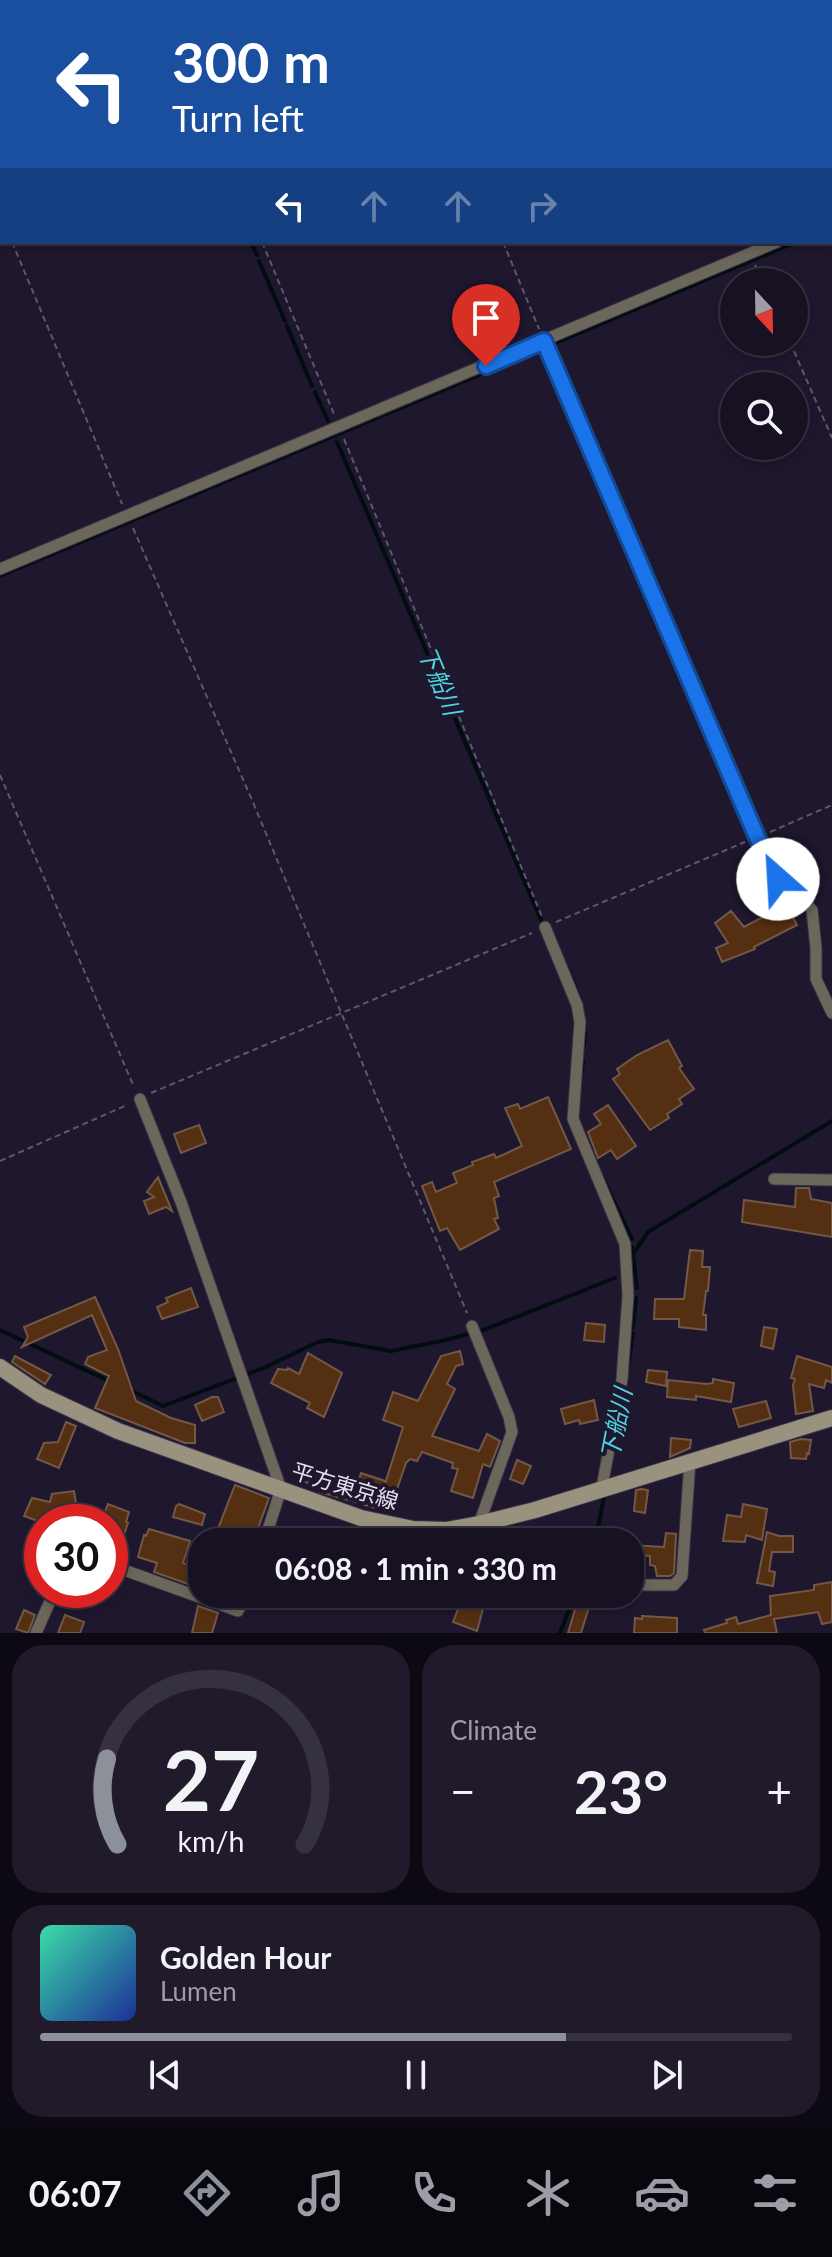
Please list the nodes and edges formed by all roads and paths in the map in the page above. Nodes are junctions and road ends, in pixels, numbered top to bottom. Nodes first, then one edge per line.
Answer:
1 (13, 244) edge
2 (263, 244) edge
3 (504, 244) edge
4 (772, 244) edge
5 (749, 254) junction
6 (756, 268) edge
7 (544, 341) junction
8 (796, 356) edge
9 (340, 427) junction
10 (832, 438) edge
11 (127, 516) junction
12 (0, 569) edge
13 (0, 775) edge
14 (832, 805) edge
15 (757, 837) junction
16 (545, 927) junction
17 (832, 1013) edge
18 (340, 1015) junction
19 (140, 1099) junction
20 (0, 1161) edge
21 (774, 1179) dead end
22 (832, 1180) edge
23 (472, 1326) joint
24 (0, 1367) edge
25 (831, 1416) edge
26 (690, 1461) junction
27 (602, 1487) junction
28 (281, 1489) junction
29 (479, 1524) junction
30 (460, 1527) joint
31 (268, 1528) edge
32 (128, 1571) edge
33 (644, 1585) edge
34 (188, 1593) edge
35 (47, 1608) edge
36 (36, 1633) edge

1 - 11 path
2 - 9 path
3 - 7 path
4 - 5 street
5 - 6 path
5 - 7 street
7 - 9 street
7 - 15 street
8 - 10 path
9 - 11 street
9 - 16 path
11 - 12 street
11 - 18 path
13 - 19 path
14 - 15 path
15 - 16 path
15 - 17 street
16 - 18 path
16 - 27 street
18 - 19 path
18 - 23 path
19 - 20 path
19 - 28 street
21 - 22 street
23 - 29 street
24 - 28 main road, 平方東京線
25 - 26 main road, 平方東京線
26 - 27 main road, 平方東京線
26 - 33 street
27 - 29 main road, 平方東京線
28 - 30 main road, 平方東京線
28 - 31 street
29 - 30 main road, 平方東京線
32 - 34 street
35 - 36 street

